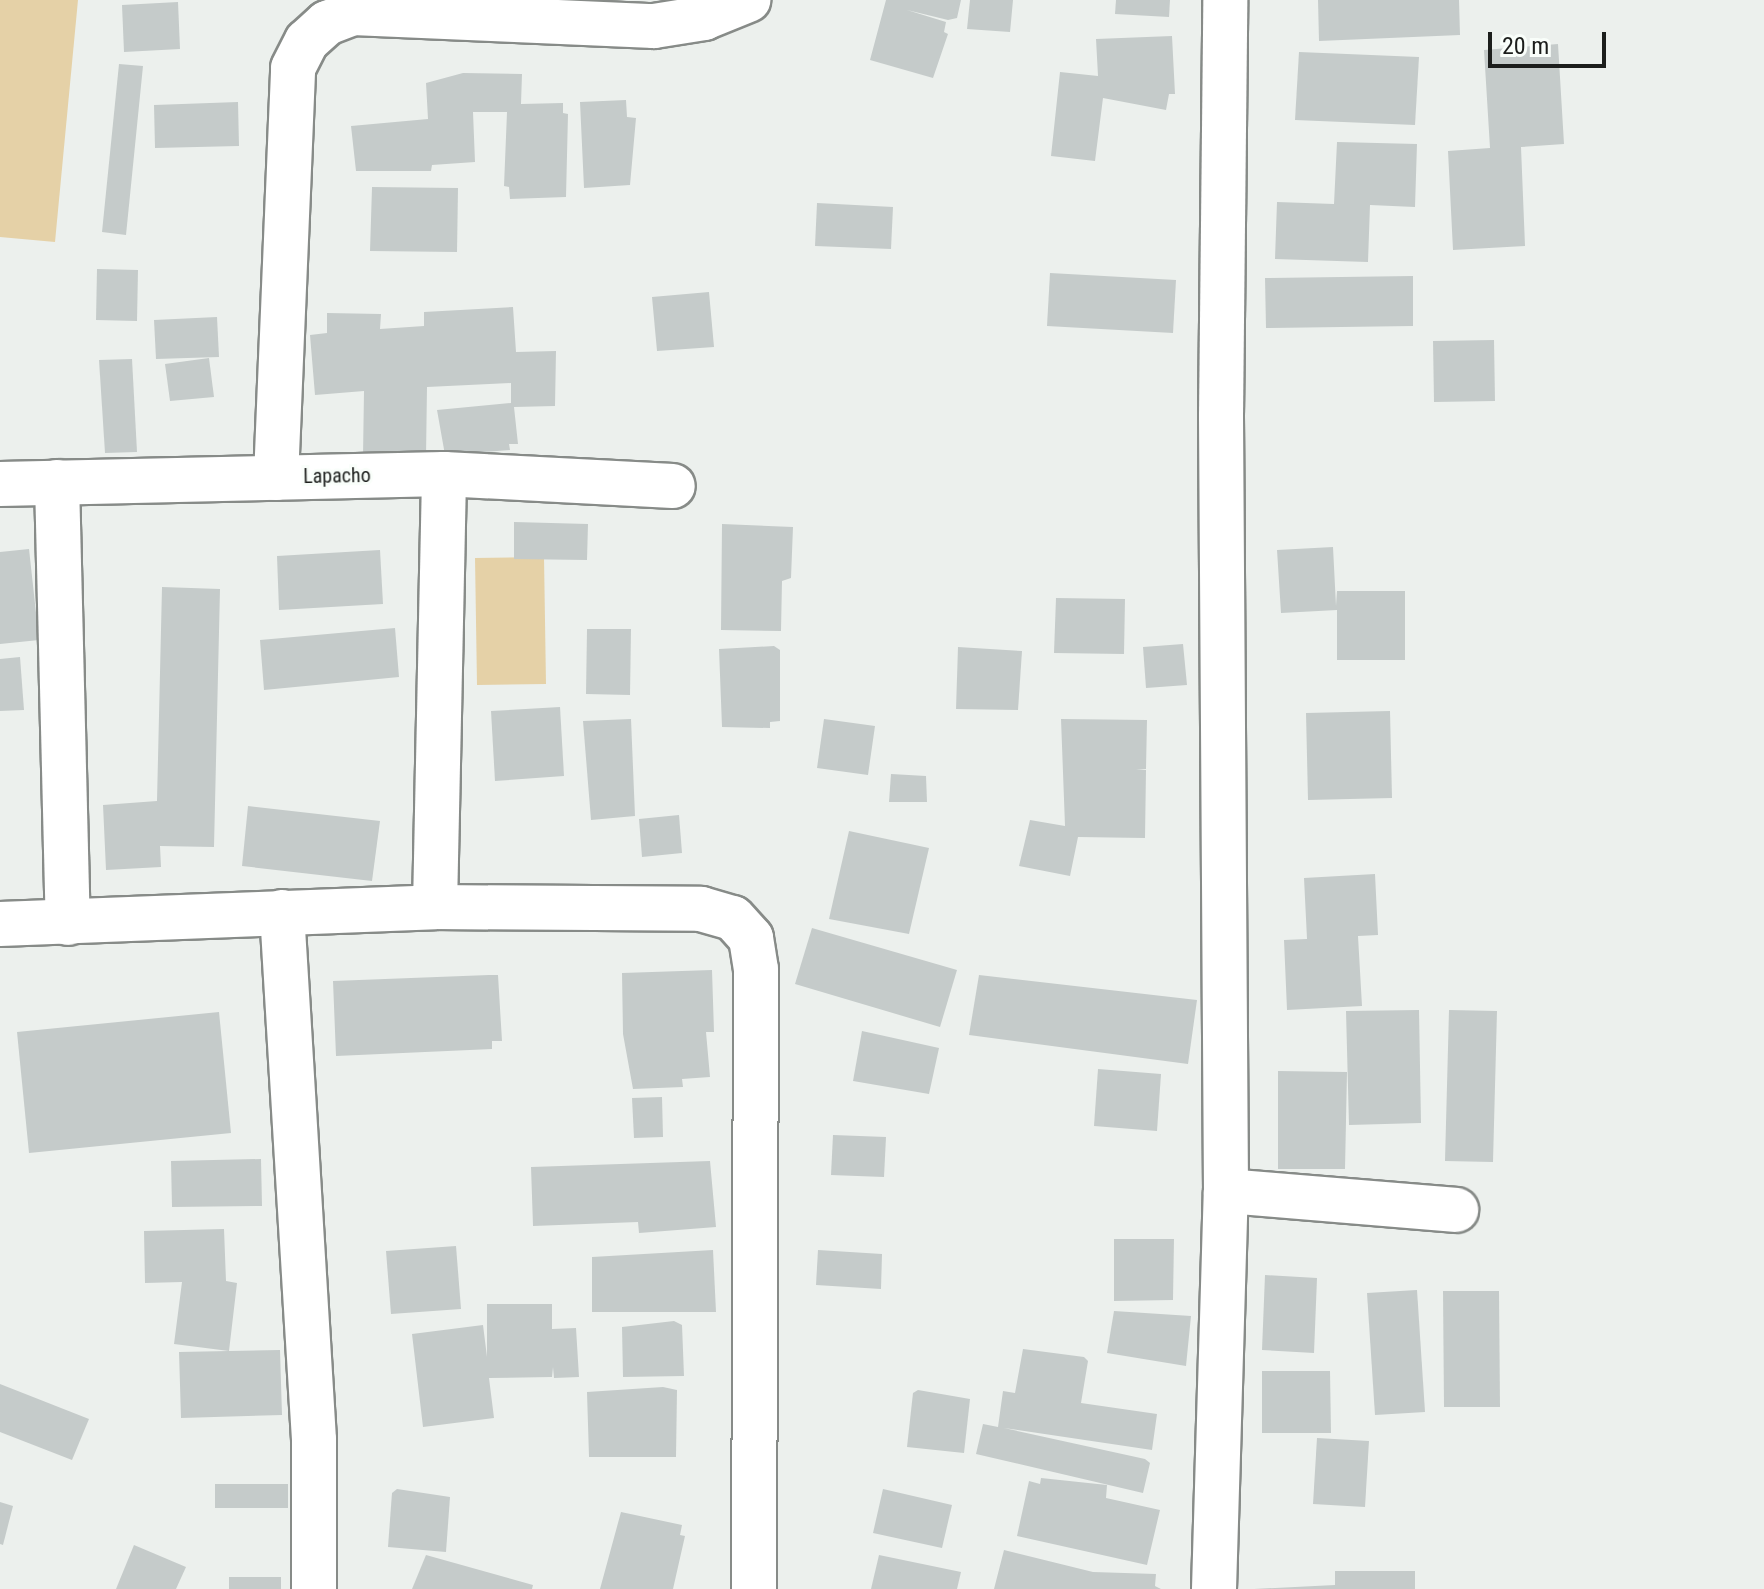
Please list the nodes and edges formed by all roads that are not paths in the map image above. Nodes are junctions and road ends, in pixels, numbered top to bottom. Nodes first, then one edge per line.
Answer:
1 (748, 0) edge
2 (1225, 0) edge
3 (444, 474) junction
4 (276, 478) junction
5 (57, 482) junction
6 (0, 484) edge
7 (673, 486) dead end
8 (435, 907) junction
9 (282, 912) junction
10 (68, 923) junction
11 (0, 924) edge
12 (1226, 1191) junction
13 (1456, 1210) dead end
14 (314, 1589) edge
15 (754, 1589) edge
16 (1214, 1589) edge

1 - 4 street
2 - 12 street
3 - 4 street, Lapacho
3 - 7 street, Lapacho
3 - 8 street
4 - 5 street, Lapacho
5 - 6 street, Lapacho
5 - 10 street
8 - 9 street
8 - 15 street
9 - 10 street
9 - 14 street
10 - 11 street
12 - 13 street
12 - 16 street

